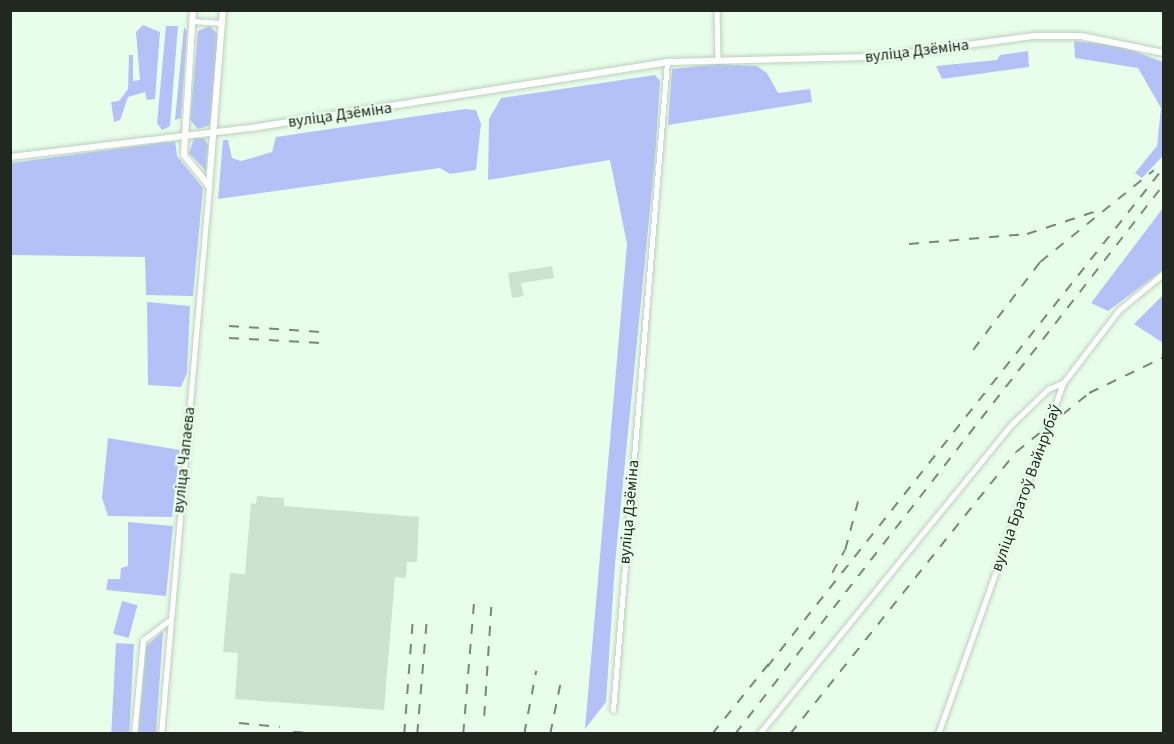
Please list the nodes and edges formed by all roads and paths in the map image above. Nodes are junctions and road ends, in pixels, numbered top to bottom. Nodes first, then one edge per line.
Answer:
1 (193, 10) edge
2 (223, 10) edge
3 (717, 10) edge
4 (192, 21) junction
5 (222, 23) junction
6 (1164, 53) edge
7 (718, 59) junction
8 (668, 62) junction
9 (214, 132) junction
10 (183, 135) junction
11 (10, 157) edge
12 (209, 186) junction
13 (1164, 273) edge
14 (1064, 383) junction
15 (171, 619) junction
16 (613, 710) dead end
17 (134, 734) edge
18 (162, 734) edge
19 (759, 734) edge
20 (938, 734) edge

1 - 4 main road
2 - 5 main road, вуліца Чапаева
3 - 7 street
4 - 5 street
4 - 10 main road
5 - 9 main road, вуліца Чапаева
6 - 7 main road, вуліца Дзёміна
7 - 8 main road, вуліца Дзёміна
8 - 9 main road, вуліца Дзёміна
8 - 16 street, вуліца Дзёміна
9 - 10 main road, вуліца Дзёміна
9 - 12 main road, вуліца Чапаева
10 - 11 main road, вуліца Дзёміна
10 - 12 main road
12 - 15 street, вуліца Чапаева
13 - 14 street, вуліца Братоў Вайнрубаў
14 - 19 street
14 - 20 street, вуліца Братоў Вайнрубаў
15 - 17 street
15 - 18 street, вуліца Чапаева

